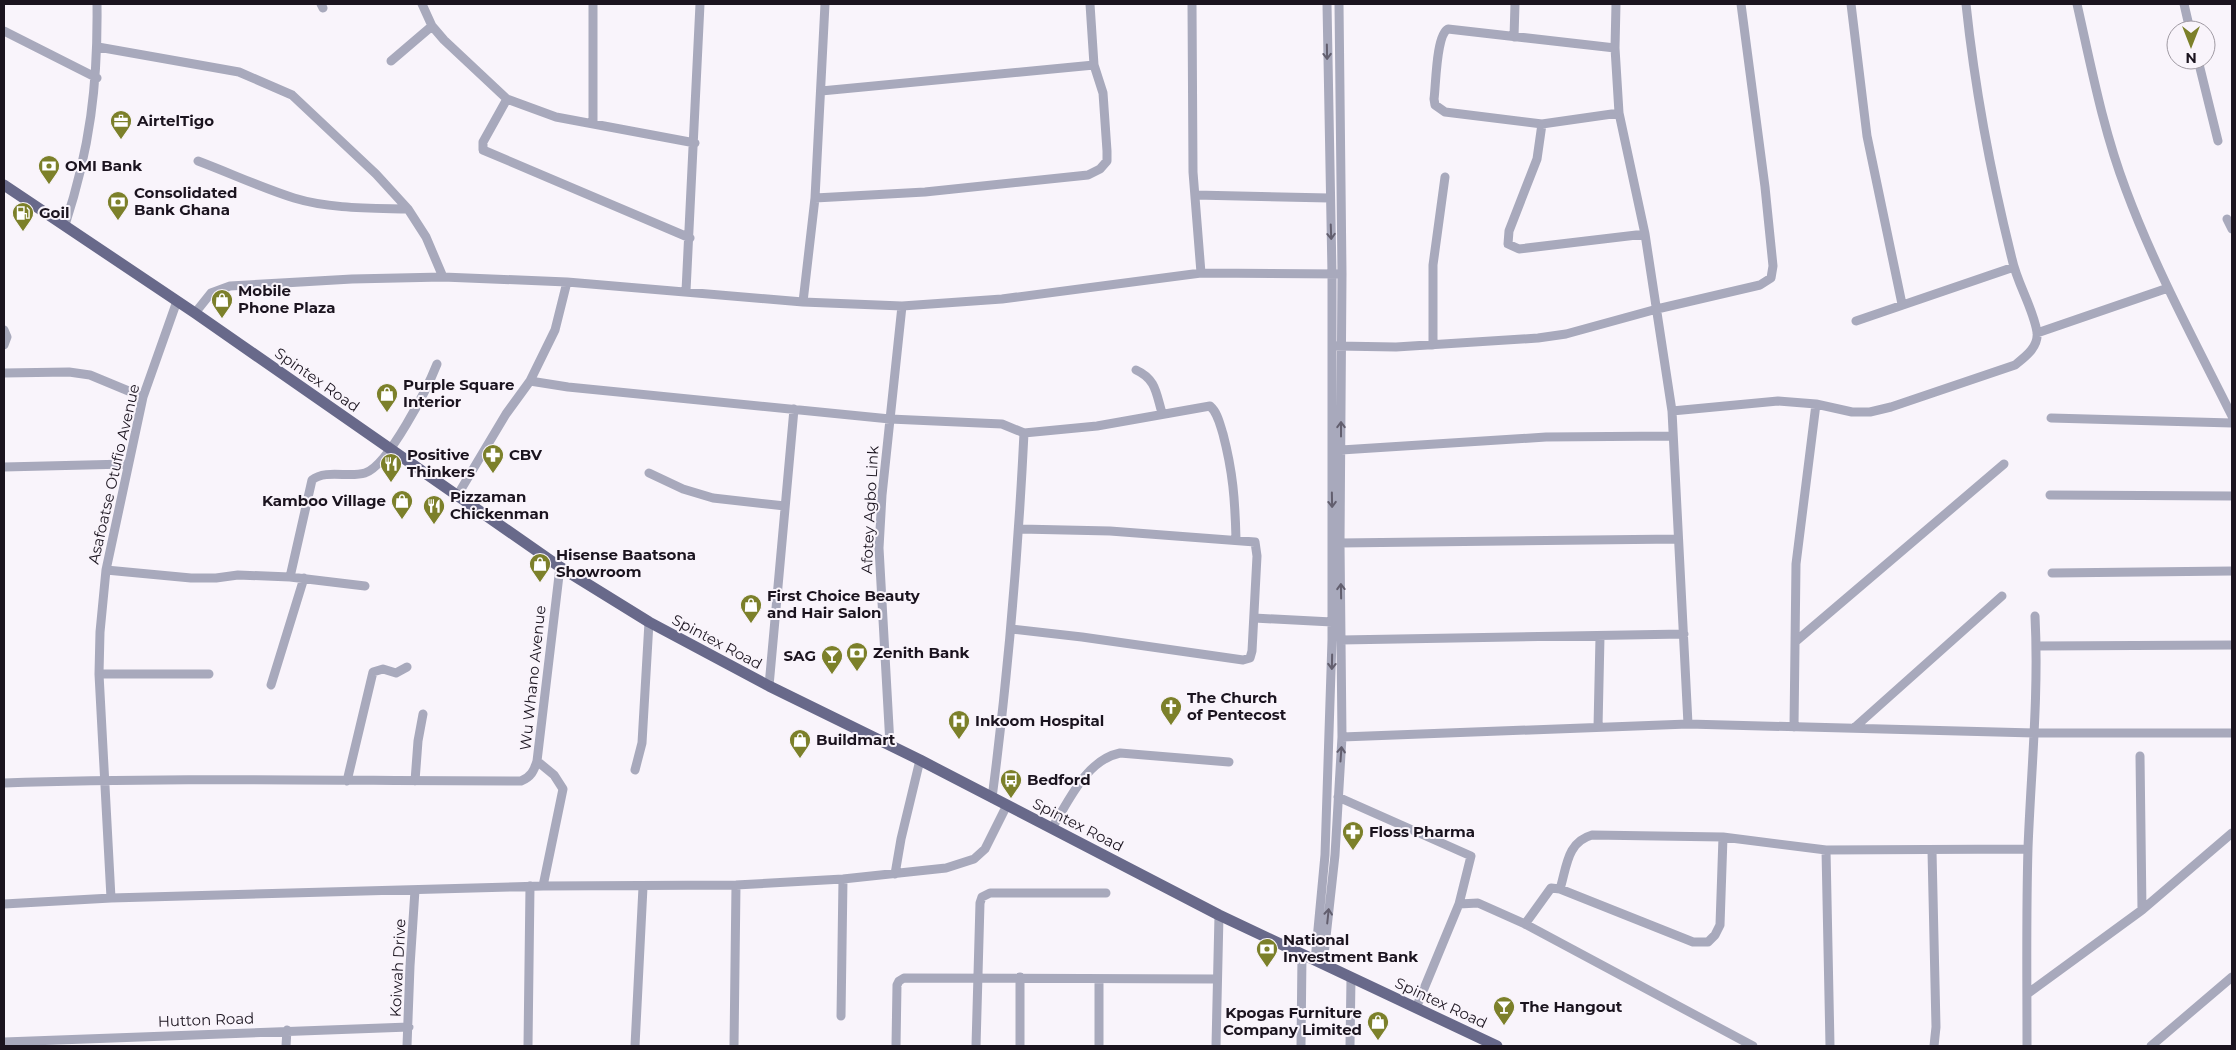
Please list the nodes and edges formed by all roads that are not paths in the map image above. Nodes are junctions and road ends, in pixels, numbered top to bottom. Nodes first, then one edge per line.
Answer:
1 (97, 4) edge
2 (422, 4) edge
3 (593, 4) edge
4 (700, 4) edge
5 (825, 4) edge
6 (1090, 4) edge
7 (1192, 4) edge
8 (1327, 4) edge
9 (1339, 4) edge
10 (1515, 4) edge
11 (1616, 4) edge
12 (1741, 4) edge
13 (1851, 4) edge
14 (1966, 4) edge
15 (2077, 4) edge
16 (2184, 4) edge
17 (2188, 20) edge
18 (432, 26) junction
19 (4, 31) edge
20 (1514, 37) junction
21 (98, 47) junction
22 (1615, 48) junction
23 (391, 61) dead end
24 (1094, 65) junction
25 (2200, 70) edge
26 (97, 78) junction
27 (821, 91) junction
28 (507, 98) junction
29 (1619, 112) junction
30 (593, 124) junction
31 (1542, 124) junction
32 (2218, 141) dead end
33 (695, 142) junction
34 (198, 161) dead end
35 (1445, 177) dead end
36 (4, 185) edge
37 (1195, 195) junction
38 (815, 198) junction
39 (1330, 198) junction
40 (408, 209) junction
41 (2227, 219) dead end
42 (66, 225) junction
43 (2232, 229) edge
44 (1644, 234) junction
45 (690, 238) junction
46 (2014, 267) junction
47 (1201, 273) junction
48 (1332, 274) junction
49 (1342, 274) junction
50 (443, 277) junction
51 (567, 282) junction
52 (2168, 288) junction
53 (686, 291) junction
54 (177, 301) junction
55 (803, 302) junction
56 (1902, 304) junction
57 (902, 306) junction
58 (1657, 309) junction
59 (195, 313) junction
60 (1856, 321) dead end
61 (4, 330) edge
62 (2037, 333) junction
63 (4, 345) edge
64 (1433, 345) junction
65 (1336, 346) junction
66 (437, 364) dead end
67 (1136, 370) dead end
68 (4, 373) edge
69 (530, 381) junction
70 (143, 398) junction
71 (1816, 404) junction
72 (794, 409) junction
73 (1672, 411) junction
74 (1162, 414) junction
75 (2232, 416) edge
76 (890, 418) junction
77 (2051, 418) dead end
78 (2232, 423) edge
79 (1024, 433) junction
80 (1673, 436) junction
81 (389, 448) junction
82 (1341, 450) junction
83 (127, 464) junction
84 (2004, 464) dead end
85 (4, 467) edge
86 (649, 473) dead end
87 (2050, 495) dead end
88 (457, 496) junction
89 (2232, 496) edge
90 (785, 506) junction
91 (1020, 529) junction
92 (1236, 539) junction
93 (1678, 539) junction
94 (1340, 543) junction
95 (560, 567) junction
96 (106, 570) junction
97 (2232, 571) edge
98 (2052, 573) dead end
99 (290, 577) junction
100 (304, 578) junction
101 (365, 586) dead end
102 (2002, 596) dead end
103 (2035, 616) dead end
104 (1254, 618) junction
105 (649, 622) junction
106 (1332, 622) junction
107 (1011, 629) junction
108 (1684, 634) junction
109 (1600, 637) junction
110 (1341, 640) junction
111 (1795, 642) junction
112 (2232, 645) edge
113 (2037, 646) junction
114 (407, 667) dead end
115 (99, 674) junction
116 (209, 674) dead end
117 (271, 685) dead end
118 (769, 686) junction
119 (423, 714) dead end
120 (1688, 724) junction
121 (1598, 727) junction
122 (1794, 728) junction
123 (1854, 728) junction
124 (2034, 733) junction
125 (2232, 733) edge
126 (1342, 737) junction
127 (890, 746) junction
128 (2140, 756) dead end
129 (920, 760) junction
130 (538, 762) junction
131 (1229, 762) dead end
132 (635, 770) dead end
133 (104, 779) junction
134 (347, 781) junction
135 (416, 781) junction
136 (4, 783) edge
137 (1338, 797) junction
138 (992, 798) junction
139 (1007, 805) junction
140 (1052, 828) junction
141 (2232, 833) edge
142 (1723, 837) junction
143 (2028, 849) junction
144 (1826, 850) junction
145 (1932, 851) junction
146 (895, 874) junction
147 (843, 879) junction
148 (736, 885) junction
149 (530, 886) junction
150 (543, 886) junction
151 (644, 887) junction
152 (1560, 889) junction
153 (416, 890) junction
154 (1106, 893) dead end
155 (111, 898) junction
156 (4, 904) edge
157 (1459, 904) junction
158 (2142, 910) junction
159 (1220, 915) junction
160 (1525, 924) junction
161 (1302, 955) junction
162 (1319, 963) junction
163 (976, 977) junction
164 (1020, 977) junction
165 (2232, 977) edge
166 (1351, 978) junction
167 (1099, 979) junction
168 (1216, 979) junction
169 (2027, 994) junction
170 (1416, 1008) junction
171 (840, 1016) dead end
172 (409, 1027) junction
173 (287, 1030) junction
174 (4, 1042) edge
175 (286, 1046) edge
176 (407, 1046) edge
177 (528, 1046) edge
178 (635, 1046) edge
179 (734, 1046) edge
180 (896, 1046) edge
181 (976, 1046) edge
182 (1020, 1046) edge
183 (1099, 1046) edge
184 (1216, 1046) edge
185 (1301, 1046) edge
186 (1350, 1046) edge
187 (1497, 1046) edge
188 (1753, 1046) edge
189 (1830, 1046) edge
190 (1934, 1046) edge
191 (2028, 1046) edge
192 (2151, 1046) edge

1 - 21 street
2 - 18 street
3 - 30 street
4 - 33 street
5 - 27 street
6 - 24 street
7 - 37 street
8 -> 39 street
9 - 49 street
10 - 20 street
11 - 22 street
12 - 58 street
13 - 56 street
14 - 46 street
15 - 52 street
16 - 17 street
18 - 23 street
18 - 28 street
19 - 26 street
20 - 22 street
20 - 31 street
21 - 26 street
21 - 40 street
22 - 29 street
24 - 27 street
24 - 38 street
25 - 32 street
26 - 42 street
27 - 38 street
28 - 30 street
28 - 45 street
29 - 31 street
29 - 44 street
30 - 33 street
31 - 44 street
33 - 45 street
34 - 40 street
35 - 64 street
36 - 42 main road, Spintex Road
37 - 39 street
37 - 47 street
38 - 55 street
39 -> 48 street
40 - 50 street
41 - 43 street
42 - 54 main road, Spintex Road
44 - 58 street
45 - 53 street
46 - 56 street
46 - 62 street
47 - 48 street
47 - 57 street
48 - 49 street
48 - 65 street
49 - 65 street
50 - 51 street
50 - 59 street
51 - 53 street
51 - 69 street
52 - 62 street
52 - 75 street
53 - 55 street
54 - 59 main road, Spintex Road
54 - 70 street, Asafoatse Otufio Avenue
55 - 57 street
56 - 60 street
57 - 76 street, Afotey Agbo Link
58 - 64 street
58 - 73 street
59 - 81 main road, Spintex Road
61 - 63 street
62 - 71 street
64 - 65 street
82 -> 65 street
65 -> 106 street
66 - 81 street
67 - 74 street
68 - 70 street
69 - 72 street
69 - 88 street
70 - 83 street, Asafoatse Otufio Avenue
71 - 73 street
71 - 111 street
72 - 76 street
72 - 90 street
73 - 80 street
74 - 79 street
74 - 92 street
76 - 79 street
76 - 127 street, Afotey Agbo Link
77 - 78 street
79 - 91 street
80 - 82 street
80 - 93 street
81 - 88 main road, Spintex Road
81 - 99 street
82 - 94 street
83 - 85 street
83 - 96 street, Asafoatse Otufio Avenue
84 - 111 street
86 - 90 street
87 - 89 street
88 - 95 main road, Spintex Road
90 - 118 street
91 - 92 street
91 - 107 street
92 - 104 street
93 - 94 street
93 - 108 street
110 -> 94 street
95 - 105 main road, Spintex Road
95 - 130 street, Wu Whano Avenue
96 - 99 street
96 - 115 street, Asafoatse Otufio Avenue
97 - 98 street
99 - 100 street
100 - 101 street
100 - 117 street
102 - 123 street
103 - 113 street
104 - 106 street
104 - 107 street
105 - 118 main road, Spintex Road
105 - 132 street
106 -> 162 street
107 - 138 street
108 - 109 street
108 - 120 street
109 - 110 street
109 - 121 street
110 - 126 street
111 - 122 street
112 - 113 street
113 - 124 street
114 - 134 street
115 - 116 street
115 - 133 street, Asafoatse Otufio Avenue
118 - 127 main road, Spintex Road
119 - 135 street
120 - 121 street
120 - 122 street
121 - 126 street
122 - 123 street
123 - 124 street
124 - 125 street
124 - 143 street
137 -> 126 street
127 - 129 main road, Spintex Road
128 - 158 street
129 - 138 main road, Spintex Road
129 - 146 street
130 - 135 street
130 - 150 street
131 - 140 street
133 - 134 street
133 - 136 street
133 - 155 street, Asafoatse Otufio Avenue
134 - 135 street
137 - 157 street
162 -> 137 street
138 - 139 main road, Spintex Road
139 - 140 main road, Spintex Road
139 - 146 street
140 - 159 main road, Spintex Road
141 - 158 street
142 - 144 street
142 - 152 street
142 - 152 street
143 - 145 street
143 - 169 street
144 - 145 street
144 - 189 street
145 - 190 street
146 - 147 street
147 - 148 street
147 - 171 street
148 - 151 street
148 - 179 street
149 - 150 street
149 - 153 street
149 - 177 street
150 - 151 street
151 - 178 street
152 - 160 street
153 - 155 street
153 - 172 street, Koiwah Drive
154 - 163 street
155 - 156 street
157 - 160 street
157 - 170 street
158 - 169 street
159 - 161 main road, Spintex Road
159 - 168 street
160 - 188 street
161 - 162 main road, Spintex Road
161 - 185 street
162 - 166 main road, Spintex Road
163 - 164 street
163 - 180 street
163 - 181 street
164 - 167 street
164 - 182 street
165 - 192 street
166 - 170 main road, Spintex Road
166 - 186 street
167 - 168 street
167 - 183 street
168 - 184 street
169 - 191 street
170 - 187 main road, Spintex Road
172 - 173 street, Hutton Road
172 - 176 street, Koiwah Drive
173 - 174 street, Hutton Road
173 - 175 street

